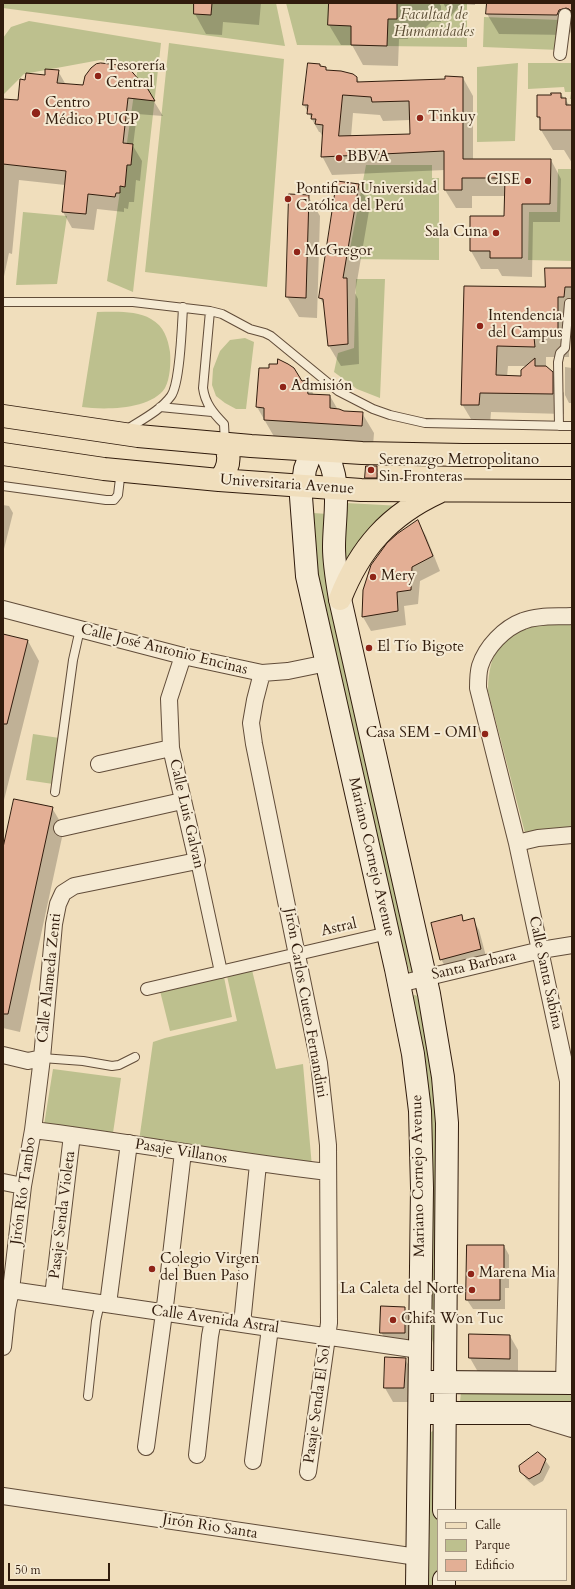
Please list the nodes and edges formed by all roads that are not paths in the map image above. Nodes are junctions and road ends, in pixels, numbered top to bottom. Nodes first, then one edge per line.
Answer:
1 (565, 15) dead end
2 (560, 54) dead end
3 (3, 302) edge
4 (569, 303) dead end
5 (183, 307) junction
6 (210, 311) junction
7 (160, 407) junction
8 (212, 412) junction
9 (6, 417) edge
10 (559, 426) junction
11 (572, 426) edge
12 (120, 434) junction
13 (225, 444) junction
14 (318, 450) junction
15 (3, 454) edge
16 (572, 455) edge
17 (121, 470) junction
18 (219, 480) junction
19 (3, 486) edge
20 (302, 486) junction
21 (335, 488) junction
22 (441, 491) junction
23 (572, 491) edge
24 (340, 599) junction
25 (3, 609) edge
26 (572, 616) edge
27 (80, 629) junction
28 (183, 656) junction
29 (327, 662) junction
30 (262, 673) junction
31 (171, 748) junction
32 (99, 764) dead end
33 (55, 792) dead end
34 (182, 801) junction
35 (62, 828) dead end
36 (572, 835) edge
37 (518, 843) junction
38 (196, 861) junction
39 (388, 933) junction
40 (572, 945) edge
41 (541, 950) junction
42 (298, 954) junction
43 (221, 972) junction
44 (425, 977) junction
45 (399, 984) junction
46 (147, 989) dead end
47 (3, 1055) edge
48 (135, 1057) dead end
49 (42, 1058) junction
50 (568, 1058) edge
51 (33, 1130) junction
52 (72, 1135) junction
53 (129, 1143) junction
54 (182, 1152) junction
55 (258, 1164) junction
56 (328, 1172) junction
57 (3, 1182) edge
58 (23, 1186) junction
59 (570, 1264) edge
60 (11, 1290) junction
61 (53, 1296) junction
62 (104, 1303) junction
63 (5, 1309) edge
64 (164, 1312) junction
65 (213, 1320) junction
66 (242, 1324) junction
67 (270, 1328) junction
68 (327, 1336) junction
69 (3, 1347) edge
70 (419, 1350) junction
71 (419, 1382) junction
72 (446, 1382) junction
73 (568, 1383) edge
74 (88, 1396) dead end
75 (418, 1413) junction
76 (445, 1413) junction
77 (529, 1413) junction
78 (572, 1413) edge
79 (572, 1428) edge
80 (146, 1446) dead end
81 (197, 1455) dead end
82 (253, 1460) dead end
83 (308, 1472) dead end
84 (3, 1496) edge
85 (444, 1509) edge
86 (417, 1558) junction
87 (417, 1586) edge

1 - 2 street
3 - 5 lane
4 - 10 lane
5 - 6 lane
5 - 7 lane
6 - 8 lane
6 - 10 lane
7 - 8 lane
7 - 12 lane
8 - 13 lane
9 - 12 main road
10 - 11 lane
12 - 13 main road
13 - 14 main road
13 - 18 main road
14 - 16 main road
14 - 20 main road, Mariano Cornejo Avenue
14 - 21 main road, Mariano Cornejo Avenue
15 - 17 main road, Universitaria Avenue
17 - 18 main road, Universitaria Avenue
17 - 19 lane
18 - 20 main road, Universitaria Avenue
20 - 21 main road, Universitaria Avenue
20 - 29 main road, Mariano Cornejo Avenue
21 - 22 main road, Universitaria Avenue
21 - 24 main road, Mariano Cornejo Avenue
22 - 23 main road, Universitaria Avenue
22 - 24 main road
24 - 44 main road, Mariano Cornejo Avenue
25 - 27 street, Calle José Antonio Encinas
26 - 37 street, Calle Santa Sabina
27 - 28 street, Calle José Antonio Encinas
27 - 33 lane
28 - 30 street, Calle José Antonio Encinas
28 - 31 street, Calle Luis Galvan
29 - 30 street, Calle José Antonio Encinas
29 - 39 main road, Mariano Cornejo Avenue
30 - 42 street, Jirón Carlos Cueto Fernandini
31 - 32 street
31 - 34 street, Calle Luis Galvan
34 - 35 street
34 - 38 street, Calle Luis Galvan
36 - 37 street
37 - 41 street, Calle Santa Sabina
38 - 43 street, Calle Luis Galvan
38 - 49 street, Calle Alameda Zenti
39 - 42 street, Astral
39 - 45 main road, Mariano Cornejo Avenue
40 - 41 street, Santa Barbara
41 - 44 street, Santa Barbara
41 - 50 street, Calle Santa Sabina
42 - 43 street, Astral
42 - 56 street, Jirón Carlos Cueto Fernandini
43 - 46 street, Astral
44 - 45 street, Santa Barbara
44 - 72 main road, Mariano Cornejo Avenue
45 - 70 main road, Mariano Cornejo Avenue
47 - 49 street
48 - 49 lane
49 - 51 street, Jirón Río Tambo
50 - 59 street, Calle Santa Sabina
51 - 52 street, Pasaje Villanos
51 - 58 street, Jirón Río Tambo
52 - 53 street, Pasaje Villanos
52 - 61 street, Pasaje Senda Violeta
53 - 54 street, Pasaje Villanos
53 - 62 street
54 - 55 street, Pasaje Villanos
54 - 64 street
55 - 56 street, Pasaje Villanos
55 - 66 street
56 - 68 street, Jirón Carlos Cueto Fernandini
57 - 58 street
58 - 60 street, Jirón Río Tambo
59 - 73 street, Calle Santa Sabina
60 - 61 street, Calle Avenida Astral
60 - 63 street, Jirón Río Tambo
61 - 62 street, Calle Avenida Astral
62 - 64 street, Calle Avenida Astral
62 - 74 lane
63 - 69 street, Jirón Río Tambo
64 - 65 street, Calle Avenida Astral
64 - 80 street
65 - 66 street, Calle Avenida Astral
65 - 81 street
66 - 67 street, Calle Avenida Astral
67 - 68 street, Calle Avenida Astral
67 - 82 street
68 - 70 street, Calle Avenida Astral
68 - 83 street, Pasaje Senda El Sol
70 - 71 main road, Mariano Cornejo Avenue
71 - 72 main road
71 - 75 main road, Mariano Cornejo Avenue
72 - 73 main road
72 - 76 main road, Mariano Cornejo Avenue
75 - 76 main road
75 - 86 main road, Mariano Cornejo Avenue
76 - 77 main road
76 - 85 main road, Mariano Cornejo Avenue
77 - 78 main road
77 - 79 street
84 - 86 street, Jirón Rio Santa
86 - 87 main road, Mariano Cornejo Avenue

